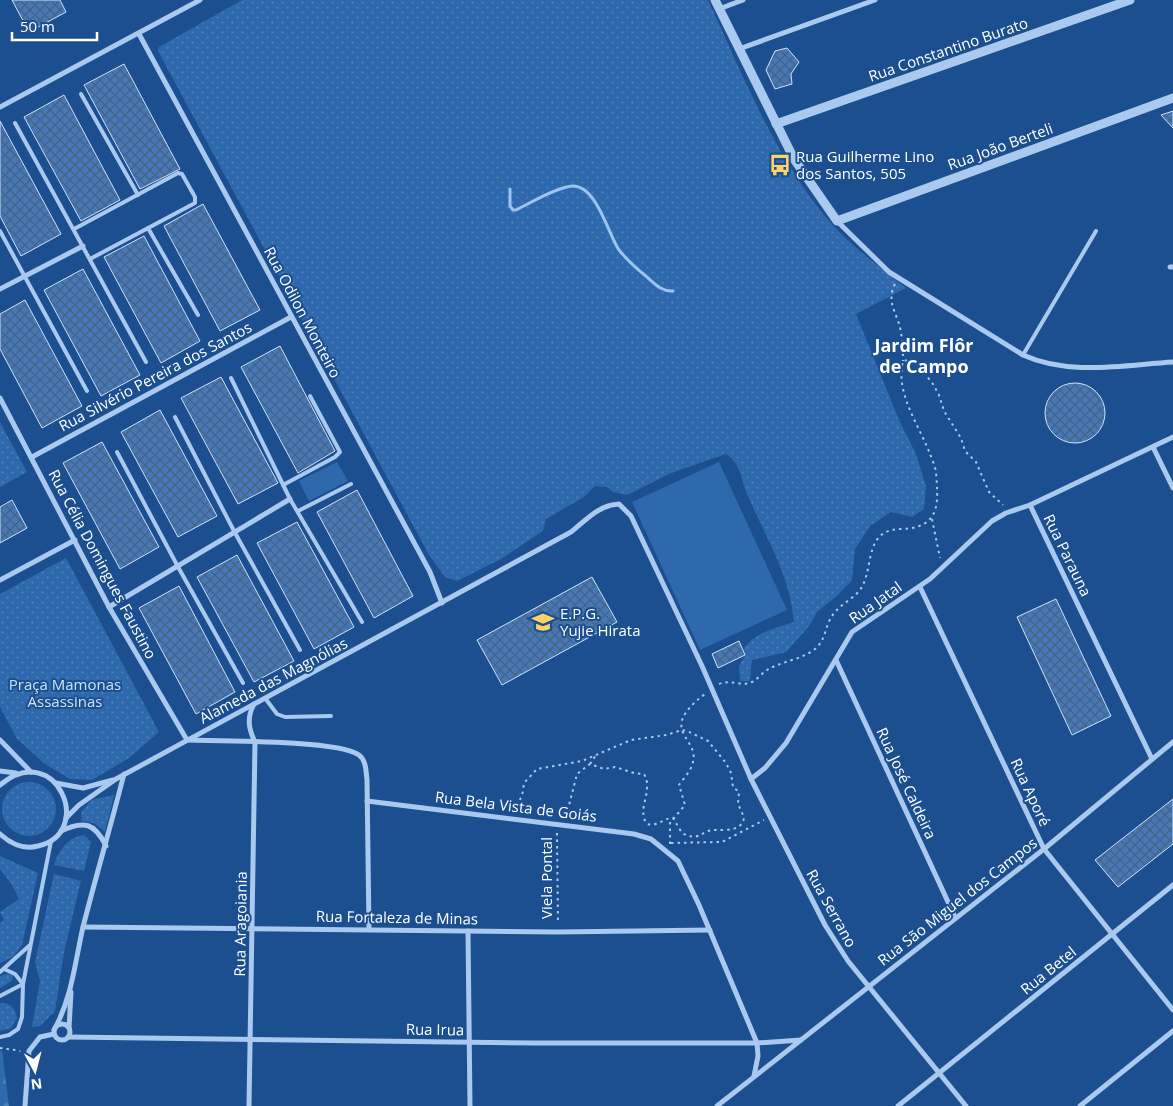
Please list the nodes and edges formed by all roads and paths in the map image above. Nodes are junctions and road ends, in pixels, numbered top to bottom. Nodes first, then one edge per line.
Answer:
1 (200, 0) edge
2 (715, 0) edge
3 (743, 0) edge
4 (875, 0) edge
5 (1130, 0) edge
6 (719, 9) junction
7 (139, 34) junction
8 (738, 49) junction
9 (81, 94) dead end
10 (1173, 98) edge
11 (0, 107) edge
12 (15, 123) dead end
13 (776, 124) junction
14 (138, 195) junction
15 (837, 221) junction
16 (148, 228) junction
17 (74, 229) junction
18 (0, 231) edge
19 (1096, 231) dead end
20 (83, 246) junction
21 (90, 259) junction
22 (25, 276) junction
23 (899, 278) junction
24 (0, 290) edge
25 (198, 315) dead end
26 (291, 317) junction
27 (1023, 355) junction
28 (903, 361) junction
29 (146, 362) dead end
30 (1173, 362) edge
31 (231, 378) dead end
32 (87, 391) dead end
33 (310, 396) dead end
34 (0, 398) edge
35 (175, 417) dead end
36 (1173, 438) edge
37 (1153, 447) junction
38 (117, 452) dead end
39 (32, 457) junction
40 (351, 484) dead end
41 (283, 485) junction
42 (1173, 488) edge
43 (290, 499) junction
44 (1030, 506) junction
45 (298, 512) junction
46 (1006, 513) junction
47 (932, 519) junction
48 (234, 531) junction
49 (74, 540) junction
50 (177, 566) junction
51 (943, 567) junction
52 (0, 580) edge
53 (920, 587) junction
54 (442, 603) junction
55 (109, 607) junction
56 (362, 622) dead end
57 (300, 650) dead end
58 (836, 660) junction
59 (243, 683) dead end
60 (712, 688) junction
61 (265, 698) junction
62 (255, 703) junction
63 (331, 716) dead end
64 (682, 730) junction
65 (0, 740) edge
66 (187, 740) junction
67 (255, 742) junction
68 (1173, 742) edge
69 (597, 754) junction
70 (1152, 759) junction
71 (590, 764) junction
72 (0, 771) edge
73 (31, 772) junction
74 (17, 773) junction
75 (124, 774) junction
76 (116, 779) junction
77 (751, 780) junction
78 (56, 782) junction
79 (0, 785) edge
80 (367, 801) junction
81 (770, 817) junction
82 (66, 818) junction
83 (510, 818) junction
84 (673, 818) junction
85 (557, 823) junction
86 (565, 824) junction
87 (60, 832) junction
88 (0, 834) edge
89 (0, 839) edge
90 (7, 841) junction
91 (51, 841) junction
92 (670, 843) junction
93 (106, 846) junction
94 (1044, 849) junction
95 (671, 854) junction
96 (1173, 885) edge
97 (955, 918) junction
98 (83, 927) junction
99 (253, 928) junction
100 (369, 929) junction
101 (710, 930) junction
102 (468, 931) junction
103 (558, 932) junction
104 (1112, 934) junction
105 (30, 945) junction
106 (2, 970) edge
107 (23, 984) junction
108 (72, 984) junction
109 (868, 987) junction
110 (0, 996) edge
111 (1173, 1010) edge
112 (69, 1029) junction
113 (1173, 1031) edge
114 (54, 1032) junction
115 (0, 1037) edge
116 (68, 1037) junction
117 (250, 1040) junction
118 (800, 1040) junction
119 (470, 1042) junction
120 (757, 1043) junction
121 (0, 1048) edge
122 (29, 1051) junction
123 (940, 1074) junction
124 (754, 1077) junction
125 (25, 1106) edge
126 (249, 1106) edge
127 (470, 1106) edge
128 (717, 1106) edge
129 (898, 1106) edge
130 (966, 1106) edge
131 (1080, 1106) edge

1 - 7 street
2 - 6 street
3 - 6 street
4 - 8 street
5 - 13 street, Rua Constantino Burato
6 - 8 street
7 - 11 street
7 - 26 street, Rua Odilon Monteiro
8 - 13 street
9 - 14 lane
10 - 15 street, Rua João Berteli
12 - 17 lane
13 - 15 street
14 - 16 lane
14 - 17 lane
15 - 23 street
16 - 21 lane
16 - 25 lane
17 - 20 lane
18 - 22 lane
19 - 27 lane
20 - 21 lane
20 - 22 street
21 - 29 lane
22 - 24 street
22 - 32 lane
23 - 27 street
23 - 28 path
26 - 39 street, Rua Silvério Pereira dos Santos
26 - 54 street, Rua Odilon Monteiro
27 - 30 street
28 - 46 path
28 - 47 path
31 - 41 lane
33 - 41 lane
34 - 39 street, Rua Célia Domingues Faustino
35 - 48 lane
36 - 37 street, Rua Parauna
37 - 42 street
37 - 44 street, Rua Parauna
38 - 50 lane
39 - 49 street, Rua Célia Domingues Faustino
40 - 45 lane
41 - 43 lane
43 - 45 lane
43 - 48 street
44 - 46 street, Rua Jatal
44 - 70 street, Rua Parauna
45 - 56 lane
46 - 51 street, Rua Jatal
47 - 51 path
47 - 60 path
48 - 50 street
48 - 57 lane
49 - 52 street
49 - 55 street, Rua Célia Domingues Faustino
50 - 55 street
50 - 59 lane
51 - 53 street, Rua Jatal
53 - 58 street, Rua Jatal
53 - 94 street, Rua Aporé
54 - 60 street, Alameda das Magnólias
54 - 61 street, Alameda das Magnólias
55 - 66 street, Rua Célia Domingues Faustino
58 - 77 street, Rua Jatal
58 - 97 street, Rua José Caldeira
60 - 64 path
60 - 77 street, Rua Serrano
61 - 62 street, Alameda das Magnólias
61 - 63 lane
62 - 66 street, Alameda das Magnólias
62 - 67 street, Rua Aragoiania
64 - 69 path
64 - 84 path
64 - 84 path
65 - 73 street
66 - 67 street
66 - 75 street, Alameda das Magnólias
67 - 80 street
67 - 99 street, Rua Aragoiania
68 - 70 street, Rua São Miguel dos Campos
69 - 71 path
69 - 83 path
70 - 94 street, Rua São Miguel dos Campos
71 - 84 path
71 - 86 path
72 - 74 street
73 - 74 street
73 - 78 street
74 - 79 street
75 - 76 street, Alameda das Magnólias
75 - 93 street
76 - 78 street
76 - 82 street
77 - 81 street, Rua Serrano
78 - 82 street
80 - 83 street, Rua Bela Vista de Goiás
80 - 100 street
81 - 92 path
81 - 109 street, Rua Serrano
82 - 87 street
83 - 85 street, Rua Bela Vista de Goiás
84 - 92 path
85 - 86 street, Rua Bela Vista de Goiás
85 - 103 path, Viela Pontal
86 - 95 street, Rua Bela Vista de Goiás
87 - 91 street
87 - 93 street
88 - 90 street
89 - 90 street
90 - 91 street
91 - 105 lane
92 - 95 path
93 - 98 street
94 - 97 street, Rua São Miguel dos Campos
94 - 104 street, Rua Aporé
95 - 101 street, Rua Bela Vista de Goiás
96 - 104 street, Rua Betel
97 - 109 street, Rua São Miguel dos Campos
98 - 99 street, Rua Fortaleza de Minas
98 - 108 street
99 - 100 street, Rua Fortaleza de Minas
99 - 117 street, Rua Aragoiania
100 - 102 street, Rua Fortaleza de Minas
101 - 103 street, Rua Fortaleza de Minas
101 - 120 street, Rua Bela Vista de Goiás
102 - 103 street, Rua Fortaleza de Minas
102 - 119 street
104 - 111 street, Rua Aporé
104 - 123 street, Rua Betel
105 - 106 lane
105 - 107 lane
106 - 107 lane
107 - 110 lane
107 - 115 lane
108 - 112 street
108 - 114 street
109 - 118 street, Rua São Miguel dos Campos
109 - 123 street, Rua Serrano
112 - 114 street
112 - 116 street
113 - 131 street
114 - 116 street
114 - 122 street
116 - 117 street, Rua Irua
117 - 119 street, Rua Irua
117 - 126 street, Rua Aragoiania
118 - 120 street, Rua Irua
118 - 124 street, Rua São Miguel dos Campos
119 - 120 street, Rua Irua
119 - 127 street
120 - 124 street
121 - 122 path
122 - 125 street
123 - 129 street, Rua Betel
123 - 130 street, Rua Serrano
124 - 128 street, Rua São Miguel dos Campos

